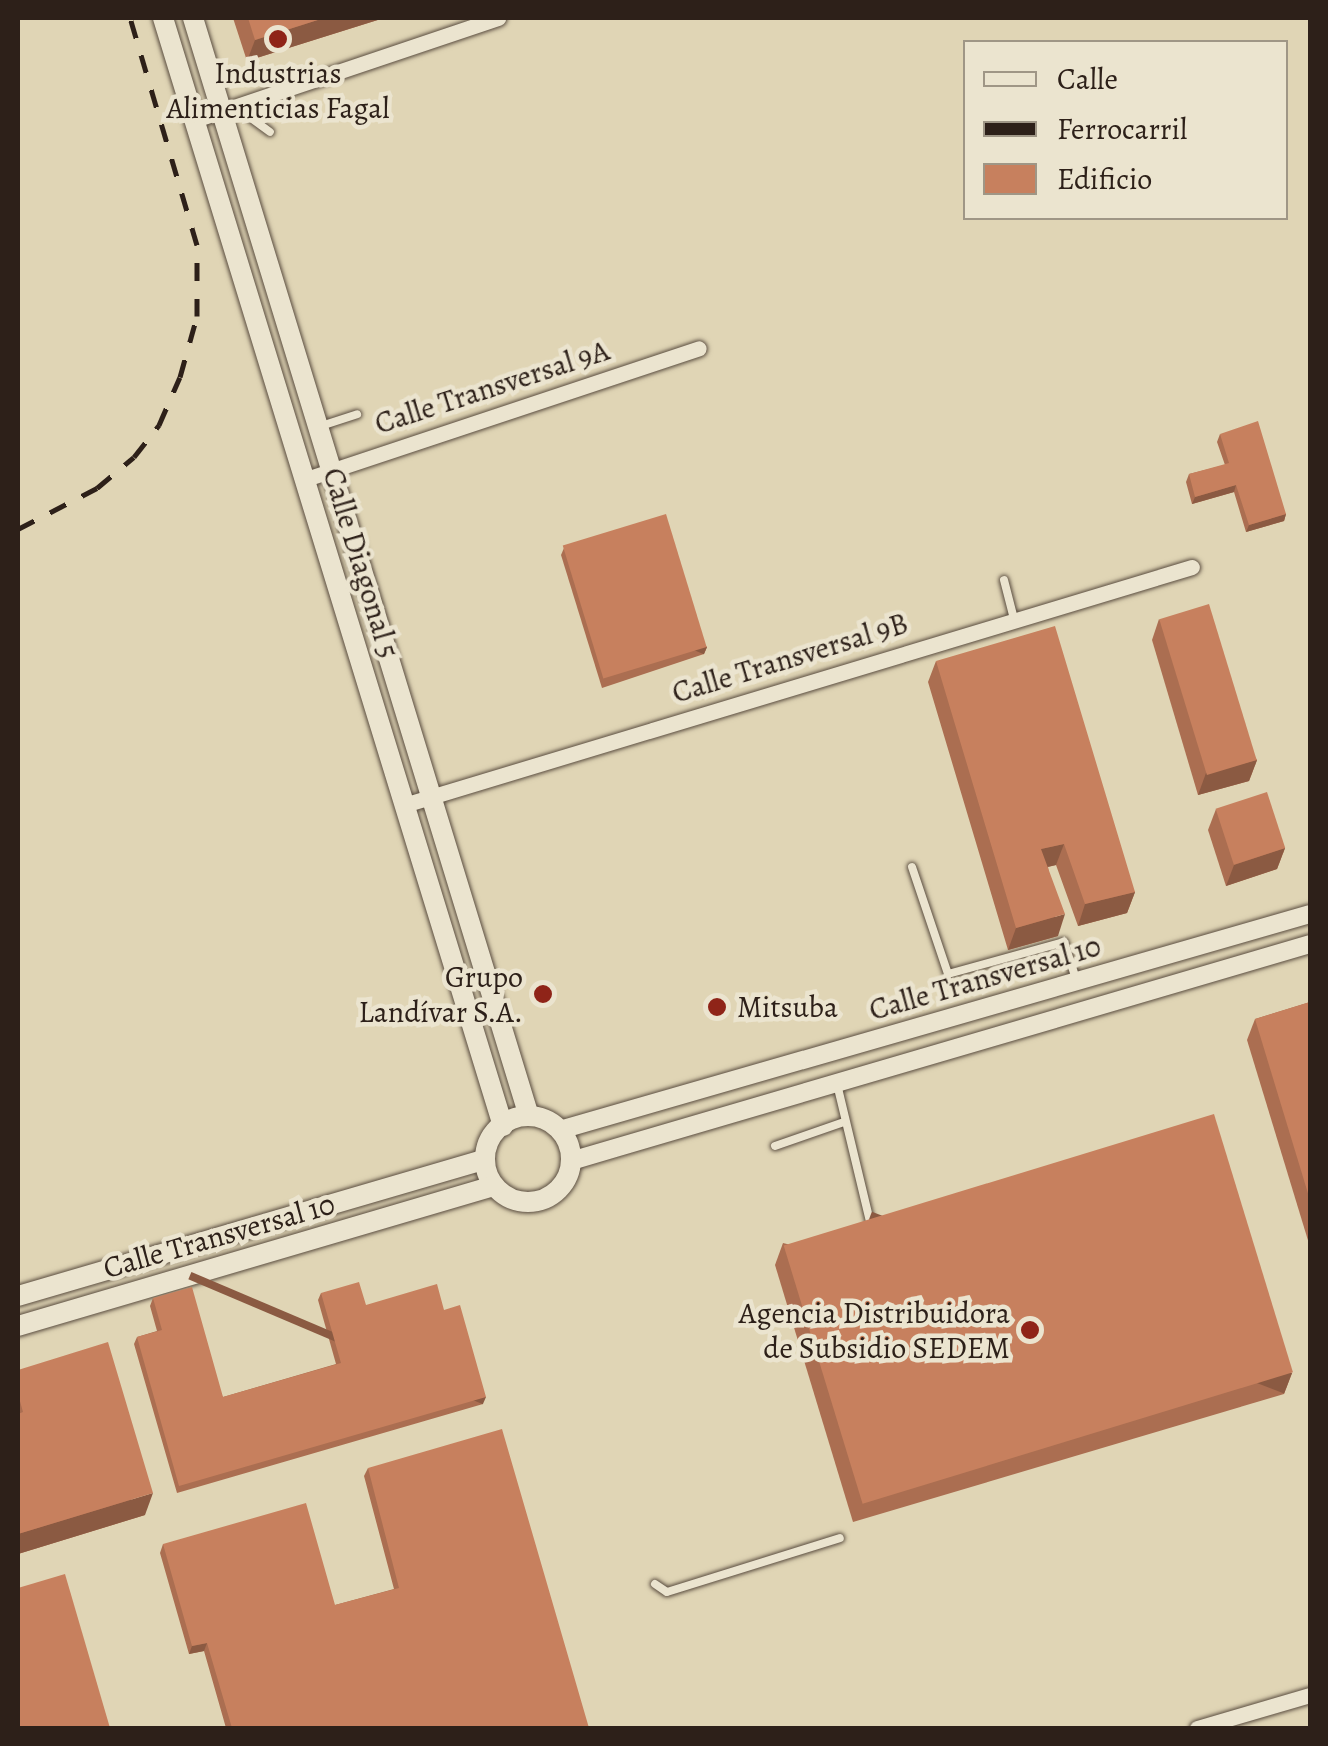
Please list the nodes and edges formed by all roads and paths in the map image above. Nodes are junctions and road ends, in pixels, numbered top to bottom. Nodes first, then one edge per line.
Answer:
1 (163, 18) edge
2 (193, 18) edge
3 (498, 18) edge
4 (227, 108) junction
5 (195, 120) junction
6 (270, 132) dead end
7 (699, 348) dead end
8 (357, 414) dead end
9 (317, 428) junction
10 (330, 470) junction
11 (303, 480) junction
12 (1192, 567) dead end
13 (1004, 580) dead end
14 (1014, 619) junction
15 (432, 796) junction
16 (404, 804) junction
17 (912, 867) dead end
18 (1310, 914) edge
19 (1310, 944) edge
20 (1077, 982) junction
21 (1086, 1012) junction
22 (828, 1055) junction
23 (837, 1084) junction
24 (529, 1116) junction
25 (841, 1123) junction
26 (503, 1126) junction
27 (560, 1130) junction
28 (775, 1146) dead end
29 (483, 1160) junction
30 (571, 1161) junction
31 (494, 1186) junction
32 (871, 1228) edge
33 (108, 1270) junction
34 (18, 1296) edge
35 (115, 1298) junction
36 (18, 1326) edge
37 (840, 1538) dead end
38 (654, 1584) dead end
39 (1310, 1695) edge
40 (1197, 1728) edge

1 - 5 main road, Calle Diagonal 5
2 - 4 main road, Calle Diagonal 5
3 - 4 street
4 - 5 street
4 - 6 lane
4 - 9 main road, Calle Diagonal 5
5 - 11 main road, Calle Diagonal 5
7 - 10 street, Calle Transversal 9A
8 - 9 lane
9 - 10 main road, Calle Diagonal 5
10 - 11 street, Calle Transversal 9A
10 - 15 main road, Calle Diagonal 5
11 - 16 main road, Calle Diagonal 5
12 - 14 street, Calle Transversal 9B
13 - 14 lane
14 - 15 street, Calle Transversal 9B
15 - 16 street, Calle Transversal 9B
15 - 24 main road, Calle Diagonal 5
16 - 26 main road, Calle Diagonal 5
17 - 20 lane
18 - 20 street, Calle Transversal 10
19 - 21 street, Calle Transversal 10
20 - 21 street
20 - 22 street, Calle Transversal 10
21 - 23 street, Calle Transversal 10
22 - 23 street
22 - 27 street, Calle Transversal 10
23 - 25 lane
23 - 30 street, Calle Transversal 10
24 - 26 main road
24 - 27 main road
25 - 28 lane
25 - 32 lane
26 - 29 main road
27 - 30 main road
29 - 31 main road
29 - 33 main road, Calle Transversal 10
30 - 31 main road
31 - 35 main road, Calle Transversal 10
33 - 34 main road, Calle Transversal 10
33 - 35 main road
35 - 36 main road, Calle Transversal 10
37 - 38 lane
39 - 40 street

